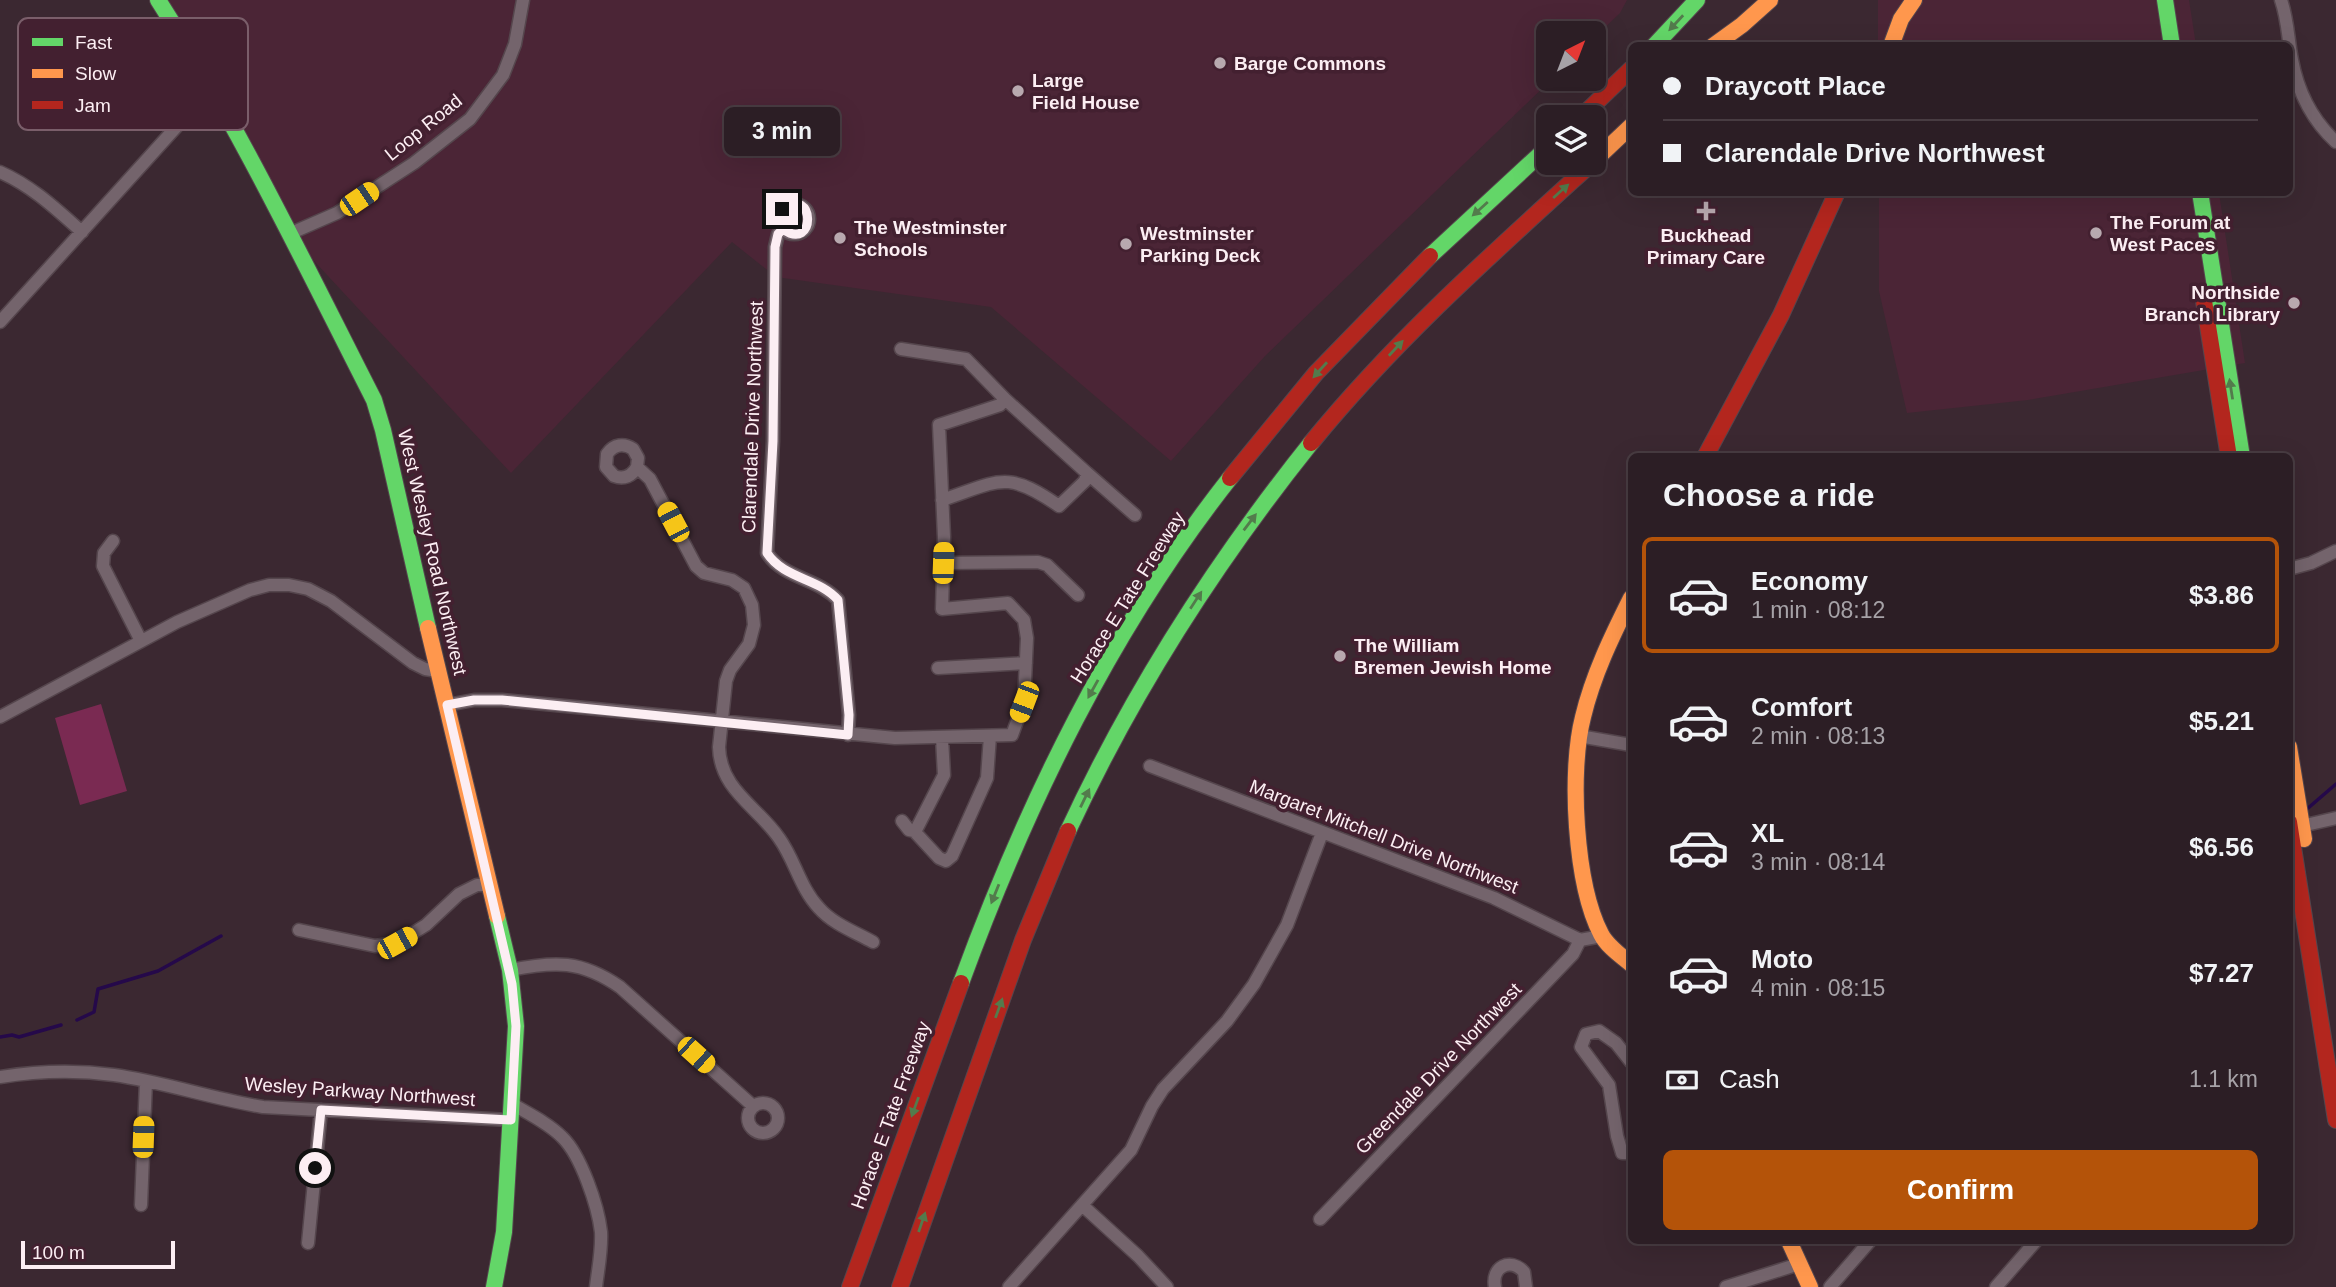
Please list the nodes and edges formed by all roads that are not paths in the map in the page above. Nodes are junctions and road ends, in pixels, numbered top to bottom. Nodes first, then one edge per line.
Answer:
1 (158, 0) edge
2 (523, 0) edge
3 (1697, 0) edge
4 (1750, 0) edge
5 (1770, 0) edge
6 (1914, 0) edge
7 (2165, 0) edge
8 (2281, 0) edge
9 (169, 18) edge
10 (1658, 42) edge
11 (1716, 42) edge
12 (1719, 42) edge
13 (1892, 42) edge
14 (2171, 42) edge
15 (2290, 42) edge
16 (2293, 62) edge
17 (1628, 72) edge
18 (1594, 105) edge
19 (1628, 129) edge
20 (174, 130) edge
21 (233, 130) edge
22 (2336, 142) edge
23 (1606, 150) edge
24 (1536, 158) edge
25 (0, 172) edge
26 (1579, 175) edge
27 (1835, 196) edge
28 (2189, 196) edge
29 (2201, 196) edge
30 (783, 229) dead end
31 (82, 232) junction
32 (289, 234) junction
33 (0, 322) edge
34 (901, 349) dead end
35 (1004, 399) junction
36 (1708, 453) edge
37 (2228, 453) edge
38 (2241, 453) edge
39 (637, 467) dead end
40 (1087, 473) junction
41 (942, 500) junction
42 (1135, 515) dead end
43 (113, 541) dead end
44 (2336, 551) edge
45 (943, 563) junction
46 (2293, 568) edge
47 (1078, 595) dead end
48 (1628, 605) edge
49 (141, 641) junction
50 (1026, 663) junction
51 (938, 668) dead end
52 (438, 671) junction
53 (447, 705) junction
54 (0, 718) edge
55 (723, 720) junction
56 (848, 735) junction
57 (990, 736) junction
58 (1578, 736) junction
59 (942, 738) junction
60 (1628, 744) edge
61 (1150, 766) dead end
62 (2336, 818) edge
63 (902, 821) dead end
64 (2293, 826) edge
65 (914, 831) junction
66 (1322, 833) junction
67 (490, 885) junction
68 (299, 930) dead end
69 (1602, 936) junction
70 (1580, 940) junction
71 (873, 942) dead end
72 (1628, 961) edge
73 (510, 970) junction
74 (2336, 1044) edge
75 (1628, 1058) edge
76 (0, 1077) edge
77 (145, 1081) junction
78 (753, 1106) dead end
79 (321, 1110) junction
80 (511, 1112) junction
81 (2336, 1120) edge
82 (1628, 1153) edge
83 (141, 1205) dead end
84 (1082, 1205) junction
85 (1320, 1219) dead end
86 (308, 1242) dead end
87 (1790, 1244) edge
88 (1867, 1244) edge
89 (2033, 1244) edge
90 (1799, 1264) junction
91 (494, 1287) edge
92 (596, 1287) edge
93 (850, 1287) edge
94 (900, 1287) edge
95 (1009, 1287) edge
96 (1167, 1287) edge
97 (1496, 1287) edge
98 (1526, 1287) edge
99 (1726, 1287) edge
100 (1810, 1287) edge
101 (1830, 1287) edge
102 (1996, 1287) edge

1 - 9 main road, West Wesley Road Northwest
2 - 32 street, Loop Road
3 -> 10 main road
4 - 11 main road
5 - 12 main road
6 - 13 main road
7 - 14 main road
8 - 15 street
16 - 22 street
17 - 18 main road
19 - 23 main road
20 - 31 street
21 - 32 main road, West Wesley Road Northwest
24 -> 93 main road, Horace E Tate Freeway
25 - 31 street
94 -> 26 main road
27 - 36 main road
28 - 37 main road
38 -> 29 main road
30 - 56 street, Clarendale Drive Northwest
31 - 33 street
32 - 52 main road, West Wesley Road Northwest
34 - 35 street
35 - 40 street
35 - 41 street
39 - 55 street
40 - 41 street
40 - 42 street
41 - 45 street
43 - 49 street
44 - 46 street
45 - 47 street
45 - 50 street
48 - 58 main road
49 - 52 street
49 - 54 street
50 - 51 street
50 - 57 street
52 - 53 main road, West Wesley Road Northwest
53 - 55 street
53 - 67 main road, West Wesley Road Northwest
55 - 56 street
55 - 71 street
56 - 59 street
57 - 59 street
57 - 65 street
58 - 60 street
58 - 69 main road
59 - 65 street
61 - 66 street, Margaret Mitchell Drive Northwest
62 - 64 street
63 - 65 street
64 - 74 main road
64 - 81 main road
66 - 70 street, Margaret Mitchell Drive Northwest
66 - 84 street
67 - 68 street
67 - 73 main road, West Wesley Road Northwest
69 - 70 street
69 - 72 main road
70 - 85 street, Greendale Drive Northwest
73 - 78 street
73 - 80 main road, West Wesley Road Northwest
75 - 82 street
76 - 77 street, Wesley Parkway Northwest
77 - 79 street, Wesley Parkway Northwest
77 - 83 street
79 - 80 street, Wesley Parkway Northwest
79 - 86 street
80 - 91 main road, West Wesley Road Northwest
80 - 92 street
84 - 95 street
84 - 96 street
87 - 90 main road
88 - 101 street
89 - 102 street
90 - 99 street
90 - 100 main road
97 - 98 street

